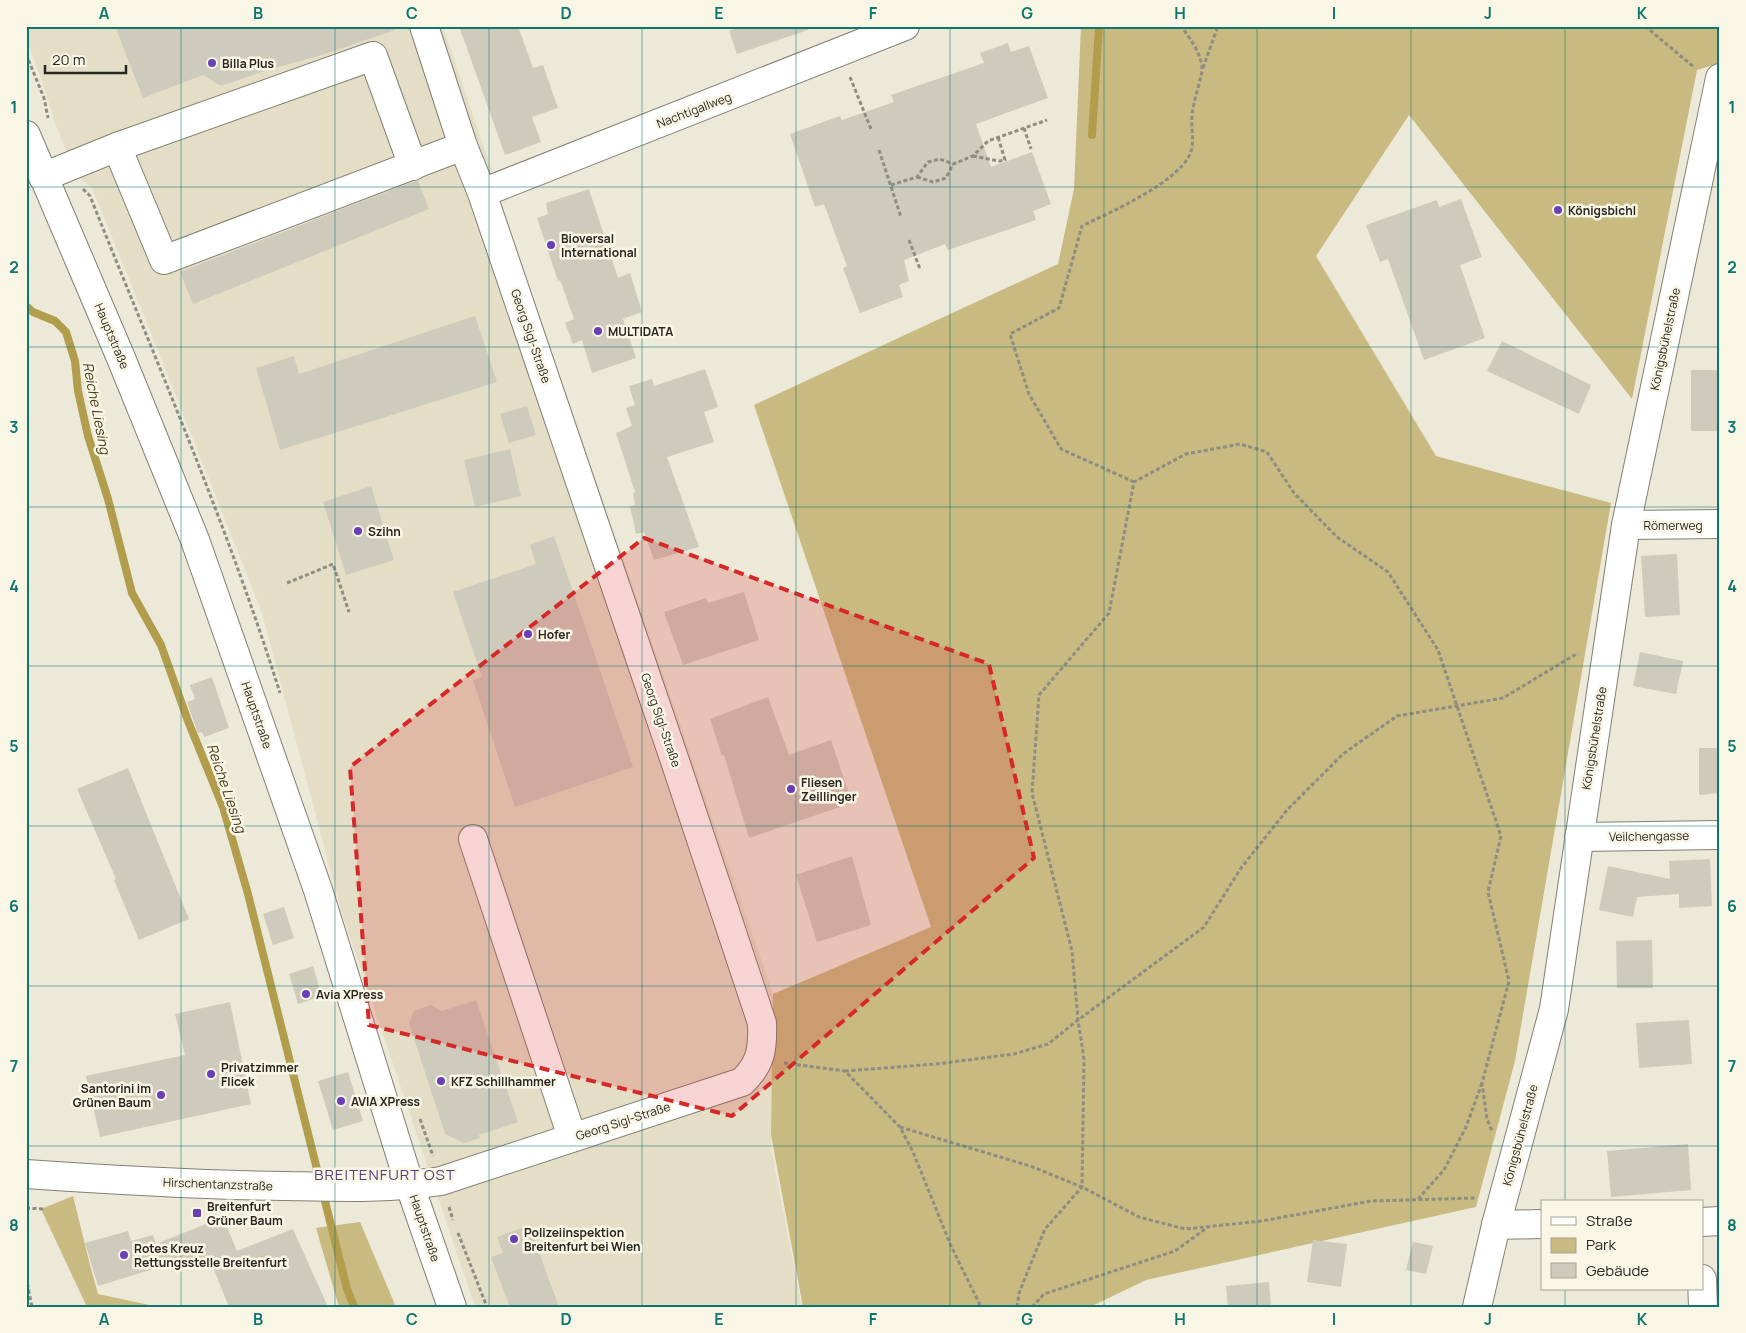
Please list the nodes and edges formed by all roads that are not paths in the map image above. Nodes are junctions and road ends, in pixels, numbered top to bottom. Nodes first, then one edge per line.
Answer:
1 (424, 26) edge
2 (905, 26) edge
3 (1719, 80) edge
4 (26, 135) edge
5 (463, 146) junction
6 (117, 147) junction
7 (413, 166) junction
8 (1711, 166) edge
9 (43, 177) junction
10 (482, 193) junction
11 (1720, 524) edge
12 (1626, 525) junction
13 (1720, 835) edge
14 (1579, 837) junction
15 (473, 839) dead end
16 (572, 1137) junction
17 (26, 1174) edge
18 (410, 1186) junction
19 (1720, 1221) edge
20 (1704, 1222) edge
21 (1541, 1224) edge
22 (1496, 1226) junction
23 (1702, 1290) edge
24 (452, 1307) edge
25 (1478, 1307) edge
26 (1703, 1307) edge

1 - 5 street, Georg Sigl-Straße
2 - 10 street, Nachtigallweg
3 - 8 street, Königsbühelstraße
4 - 9 street, Hauptstraße
5 - 7 street
5 - 10 street, Georg Sigl-Straße
6 - 7 street
6 - 7 street
6 - 9 street
8 - 12 street, Königsbühelstraße
9 - 18 street, Hauptstraße
10 - 16 street, Georg Sigl-Straße
11 - 12 street, Römerweg
12 - 14 street, Königsbühelstraße
13 - 14 street, Veilchengasse
14 - 22 street, Königsbühelstraße
15 - 16 street
16 - 18 street, Georg Sigl-Straße
17 - 18 street, Hirschentanzstraße
18 - 24 street, Hauptstraße
19 - 20 street
21 - 22 street
22 - 25 street, Königsbühelstraße
23 - 26 street

